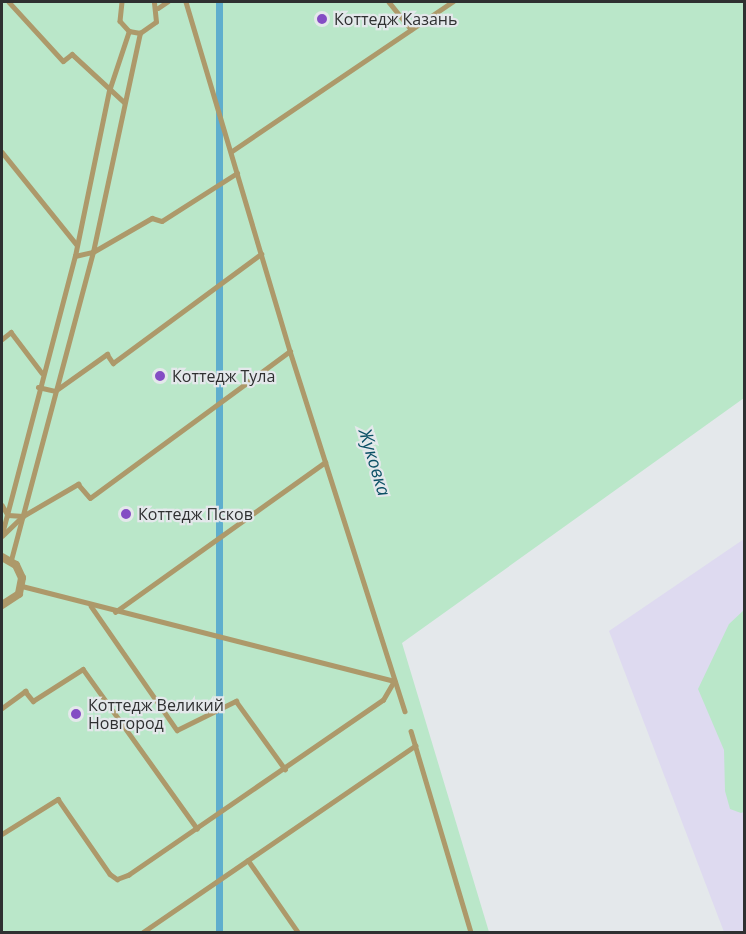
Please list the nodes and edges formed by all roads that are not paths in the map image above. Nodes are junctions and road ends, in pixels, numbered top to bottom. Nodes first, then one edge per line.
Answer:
1 (9, 2) edge
2 (122, 2) edge
3 (154, 2) edge
4 (167, 2) edge
5 (186, 2) edge
6 (389, 2) edge
7 (452, 2) edge
8 (158, 8) junction
9 (411, 29) junction
10 (129, 31) junction
11 (140, 33) junction
12 (109, 91) junction
13 (124, 102) junction
14 (232, 151) junction
15 (2, 152) edge
16 (237, 174) junction
17 (77, 245) junction
18 (93, 252) junction
19 (261, 254) junction
20 (75, 256) junction
21 (2, 339) edge
22 (290, 351) junction
23 (42, 374) junction
24 (38, 387) junction
25 (55, 391) junction
26 (325, 462) junction
27 (2, 505) edge
28 (8, 514) junction
29 (23, 516) junction
30 (2, 535) edge
31 (2, 557) edge
32 (11, 560) junction
33 (22, 586) junction
34 (2, 605) edge
35 (91, 606) junction
36 (115, 612) junction
37 (394, 681) junction
38 (2, 708) edge
39 (405, 711) dead end
40 (411, 731) dead end
41 (415, 746) junction
42 (285, 769) junction
43 (197, 828) junction
44 (2, 834) edge
45 (248, 860) junction
46 (143, 933) edge
47 (298, 933) edge
48 (471, 933) edge

1 - 12 lane
2 - 10 lane
3 - 8 lane
4 - 8 lane
5 - 14 lane
6 - 9 lane
7 - 9 lane
8 - 11 lane
9 - 14 lane
10 - 11 lane
10 - 12 lane
11 - 13 lane
12 - 13 lane
12 - 17 lane
13 - 18 lane
14 - 16 lane
15 - 17 lane
16 - 18 lane
16 - 19 lane
17 - 20 lane
18 - 20 lane
18 - 25 lane
19 - 22 lane
19 - 25 lane
20 - 23 lane
21 - 23 lane
22 - 26 lane
22 - 29 lane
23 - 24 lane
24 - 25 lane
24 - 28 lane
25 - 29 lane
26 - 36 lane
26 - 37 lane
27 - 28 lane
28 - 29 lane
28 - 30 lane
29 - 30 lane
29 - 32 lane
31 - 32 street
32 - 33 street
33 - 34 street
33 - 35 lane
35 - 36 lane
35 - 42 lane
36 - 37 lane
37 - 39 lane
37 - 42 lane
38 - 43 lane
40 - 41 lane
41 - 45 lane
41 - 48 lane
42 - 43 lane
43 - 44 lane
45 - 46 lane
45 - 47 lane

